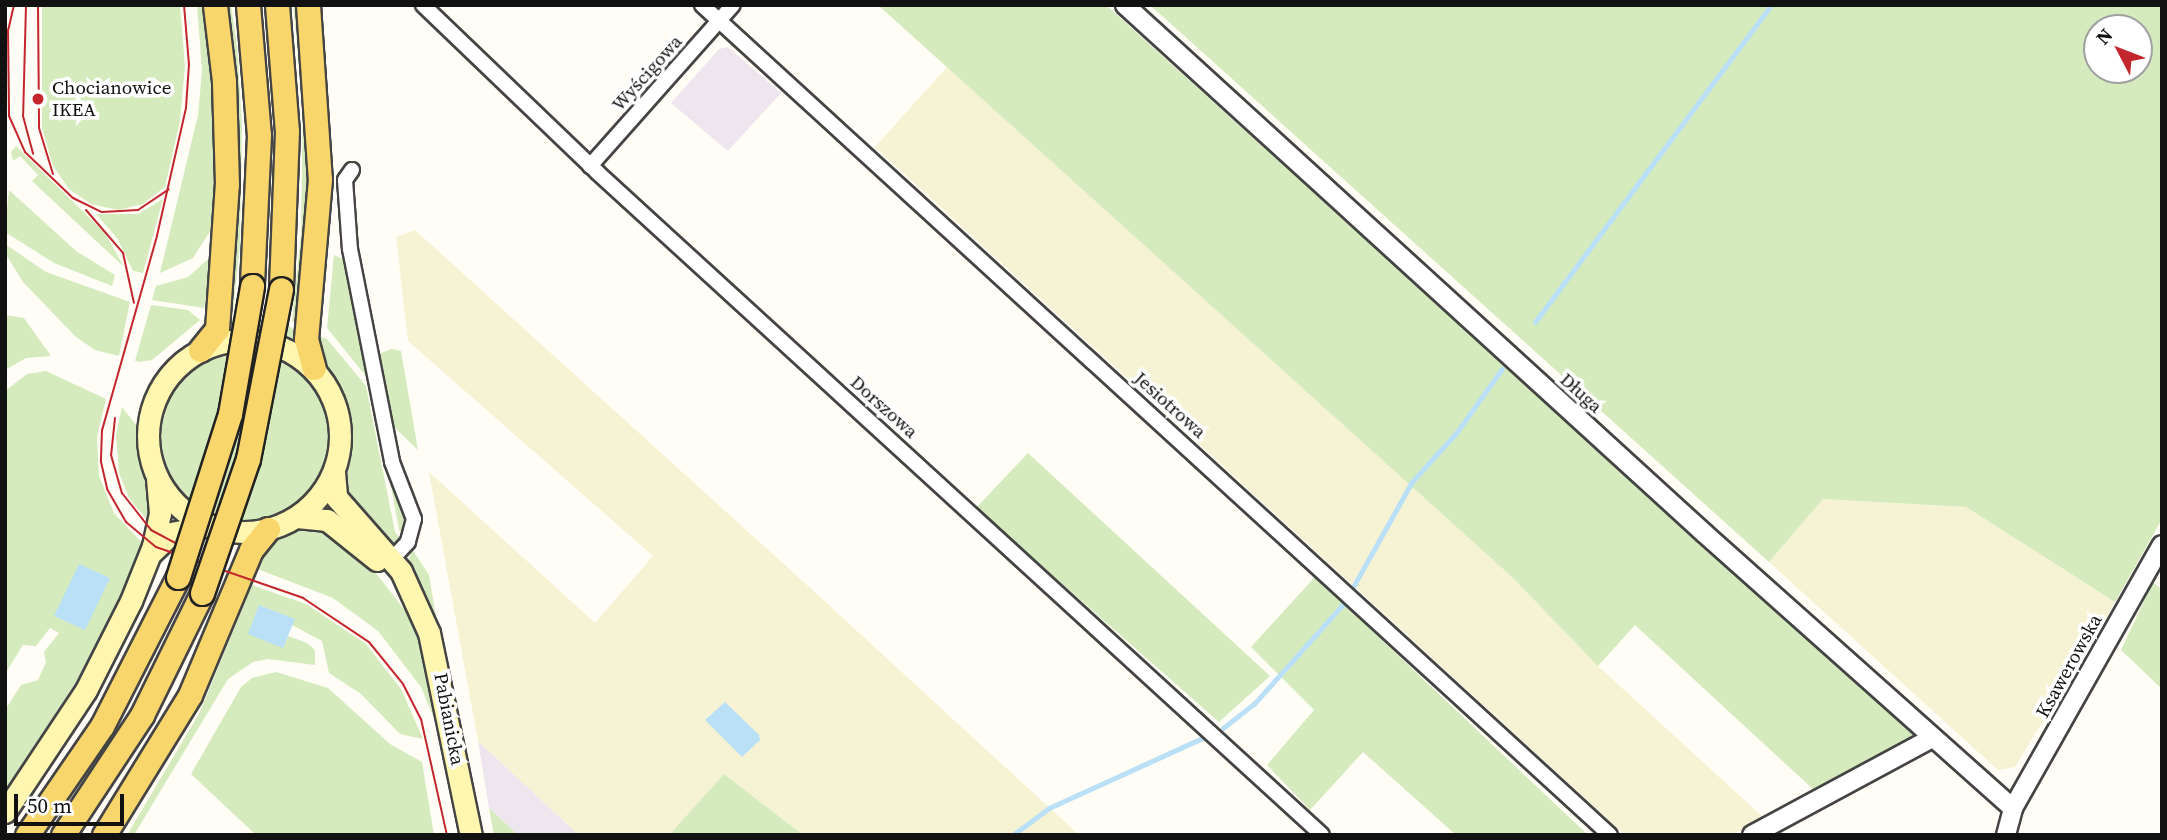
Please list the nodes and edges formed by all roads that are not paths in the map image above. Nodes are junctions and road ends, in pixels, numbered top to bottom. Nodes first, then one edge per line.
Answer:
1 (215, 5) edge
2 (248, 5) edge
3 (277, 5) edge
4 (308, 5) edge
5 (423, 5) edge
6 (702, 5) edge
7 (733, 5) edge
8 (1125, 5) edge
9 (719, 21) junction
10 (590, 166) junction
11 (352, 170) dead end
12 (200, 350) junction
13 (314, 368) junction
14 (334, 472) junction
15 (156, 476) junction
16 (297, 517) junction
17 (209, 525) junction
18 (268, 529) junction
19 (2162, 545) edge
20 (151, 553) junction
21 (392, 559) junction
22 (417, 606) junction
23 (1932, 738) junction
24 (2013, 808) junction
25 (5, 812) edge
26 (27, 835) edge
27 (63, 835) edge
28 (104, 835) edge
29 (471, 835) edge
30 (1322, 835) edge
31 (1610, 835) edge
32 (1752, 835) edge
33 (2006, 835) edge

1 - 12 main road
2 - 26 main road, bridge
3 - 27 main road, bridge
4 - 13 main road
5 - 10 street, Dorszowa
6 - 9 street, Jesiotrowa
7 - 9 street, Wyścigowa
8 - 23 street, Długa
9 - 10 street, Wyścigowa
9 - 31 street, Jesiotrowa
10 - 30 street, Dorszowa
11 - 21 street
12 - 13 main road
12 - 15 main road
13 - 14 main road
14 - 16 main road
14 - 21 main road, Pabianicka
15 - 17 main road
15 - 20 main road
16 - 18 main road
16 - 22 main road, Pabianicka
17 - 18 main road
17 - 20 main road
18 - 28 main road
19 - 24 street, Ksawerowska
20 - 25 main road
21 - 22 main road, Pabianicka
22 - 29 main road, Pabianicka
23 - 24 street, Długa
23 - 32 street
24 - 33 street, Ksawerowska

